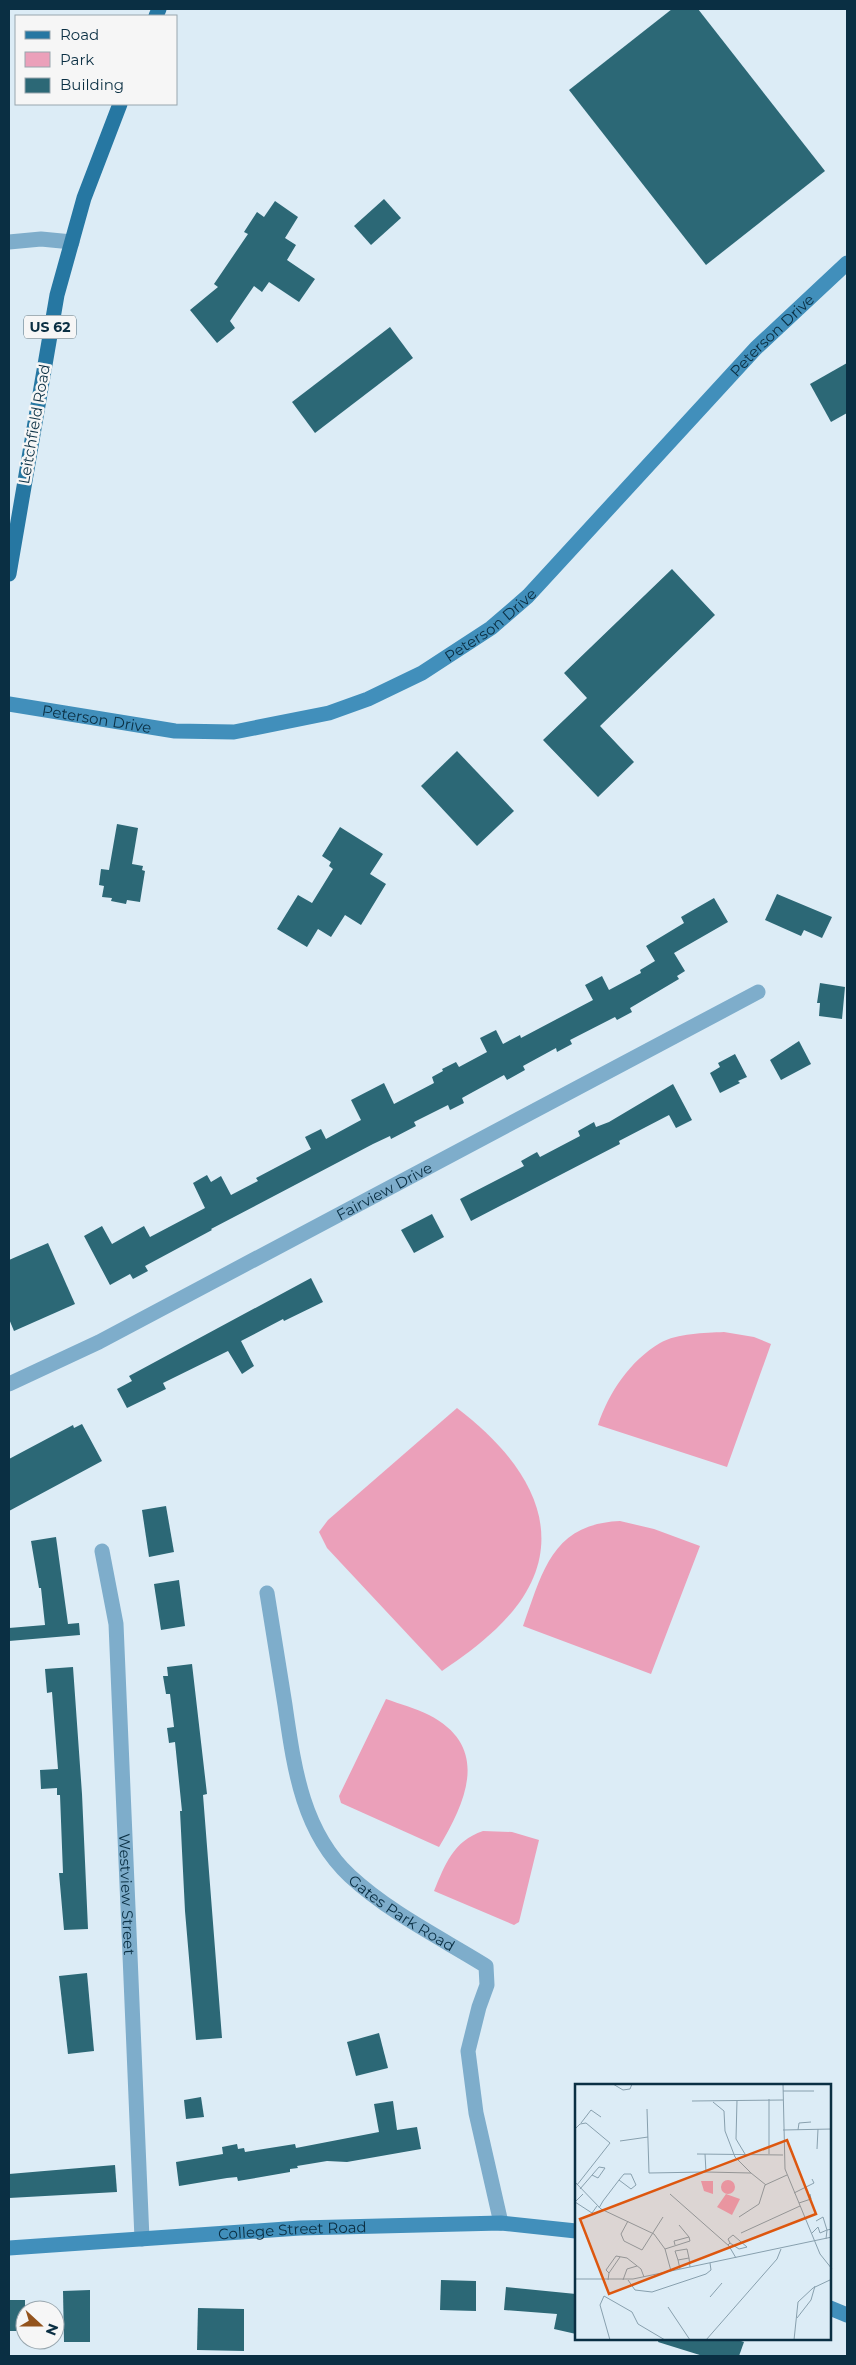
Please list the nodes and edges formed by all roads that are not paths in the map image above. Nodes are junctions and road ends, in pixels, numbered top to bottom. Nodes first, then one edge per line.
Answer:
1 (120, 105) edge
2 (9, 242) edge
3 (72, 242) junction
4 (847, 263) edge
5 (9, 574) edge
6 (9, 704) edge
7 (758, 992) dead end
8 (9, 1384) edge
9 (102, 1551) dead end
10 (267, 1593) dead end
11 (501, 2223) junction
12 (575, 2231) edge
13 (142, 2239) junction
14 (9, 2248) edge
15 (831, 2308) edge
16 (847, 2315) edge

1 - 3 main road, Leitchfield Road / US 62
2 - 3 street
3 - 5 main road, Leitchfield Road / US 62
4 - 6 street, Peterson Drive
7 - 8 street, Fairview Drive
9 - 13 street, Westview Street
10 - 11 street, Gates Park Road
11 - 12 street, College Street Road
11 - 13 street, College Street Road
13 - 14 street, College Street Road
15 - 16 street

